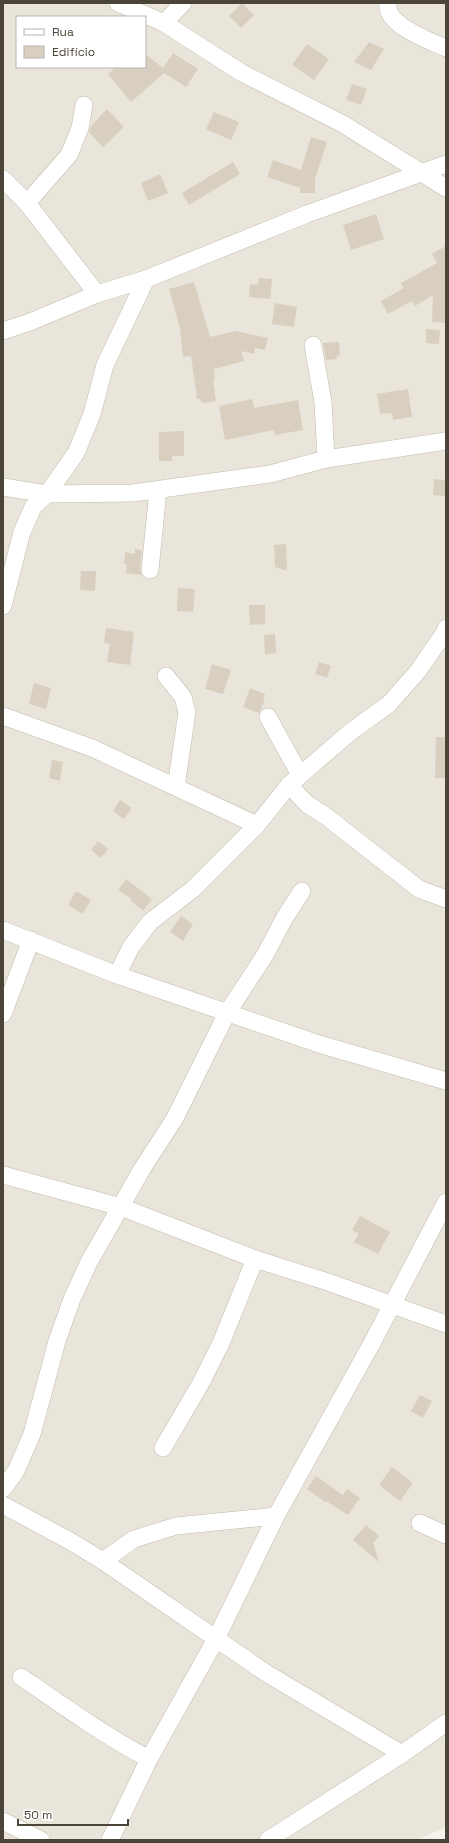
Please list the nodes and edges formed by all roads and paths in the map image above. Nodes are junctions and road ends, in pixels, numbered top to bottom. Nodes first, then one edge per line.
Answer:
1 (118, 3) edge
2 (183, 3) edge
3 (387, 4) edge
4 (164, 23) junction
5 (446, 48) edge
6 (84, 105) dead end
7 (446, 164) edge
8 (423, 173) junction
9 (3, 179) edge
10 (446, 188) edge
11 (27, 203) junction
12 (146, 279) junction
13 (97, 294) junction
14 (3, 331) edge
15 (313, 345) dead end
16 (446, 441) edge
17 (326, 459) junction
18 (3, 487) edge
19 (158, 490) junction
20 (47, 494) junction
21 (150, 570) dead end
22 (3, 606) edge
23 (446, 630) edge
24 (166, 676) dead end
25 (3, 716) edge
26 (268, 717) dead end
27 (294, 780) junction
28 (176, 787) junction
29 (257, 825) junction
30 (302, 891) dead end
31 (446, 899) edge
32 (3, 930) edge
33 (31, 940) junction
34 (117, 975) junction
35 (227, 1013) junction
36 (3, 1014) edge
37 (446, 1081) edge
38 (3, 1175) edge
39 (446, 1202) edge
40 (121, 1207) junction
41 (255, 1259) junction
42 (391, 1305) junction
43 (446, 1324) edge
44 (163, 1448) dead end
45 (3, 1489) edge
46 (3, 1505) edge
47 (276, 1516) junction
48 (420, 1523) dead end
49 (446, 1535) edge
50 (103, 1561) junction
51 (216, 1639) junction
52 (21, 1677) dead end
53 (446, 1723) edge
54 (402, 1754) junction
55 (149, 1759) junction
56 (3, 1821) edge
57 (41, 1840) edge
58 (110, 1840) edge
59 (268, 1840) edge

1 - 4 street
2 - 4 street
3 - 5 street
4 - 8 street
6 - 11 street
7 - 8 street
8 - 10 street
8 - 12 street
9 - 11 street
11 - 13 street
12 - 13 street
12 - 20 street
13 - 14 street
15 - 17 street
16 - 17 street
17 - 19 street
18 - 20 street
19 - 20 street
19 - 21 street
20 - 22 street
23 - 27 street
24 - 28 street
25 - 28 street
26 - 27 street
27 - 29 street
27 - 31 street
28 - 29 street
29 - 34 street
30 - 35 street
32 - 33 street
33 - 34 street
33 - 36 street
34 - 35 street
35 - 37 street
35 - 40 street
38 - 40 street
39 - 42 street
40 - 41 street
40 - 45 street
41 - 42 street
41 - 44 street
42 - 43 street
42 - 47 street
46 - 50 street
47 - 50 street
47 - 51 street
48 - 49 street
50 - 51 street
51 - 54 street
51 - 55 street
52 - 55 street
53 - 54 street
54 - 59 street
55 - 58 street
56 - 57 street

